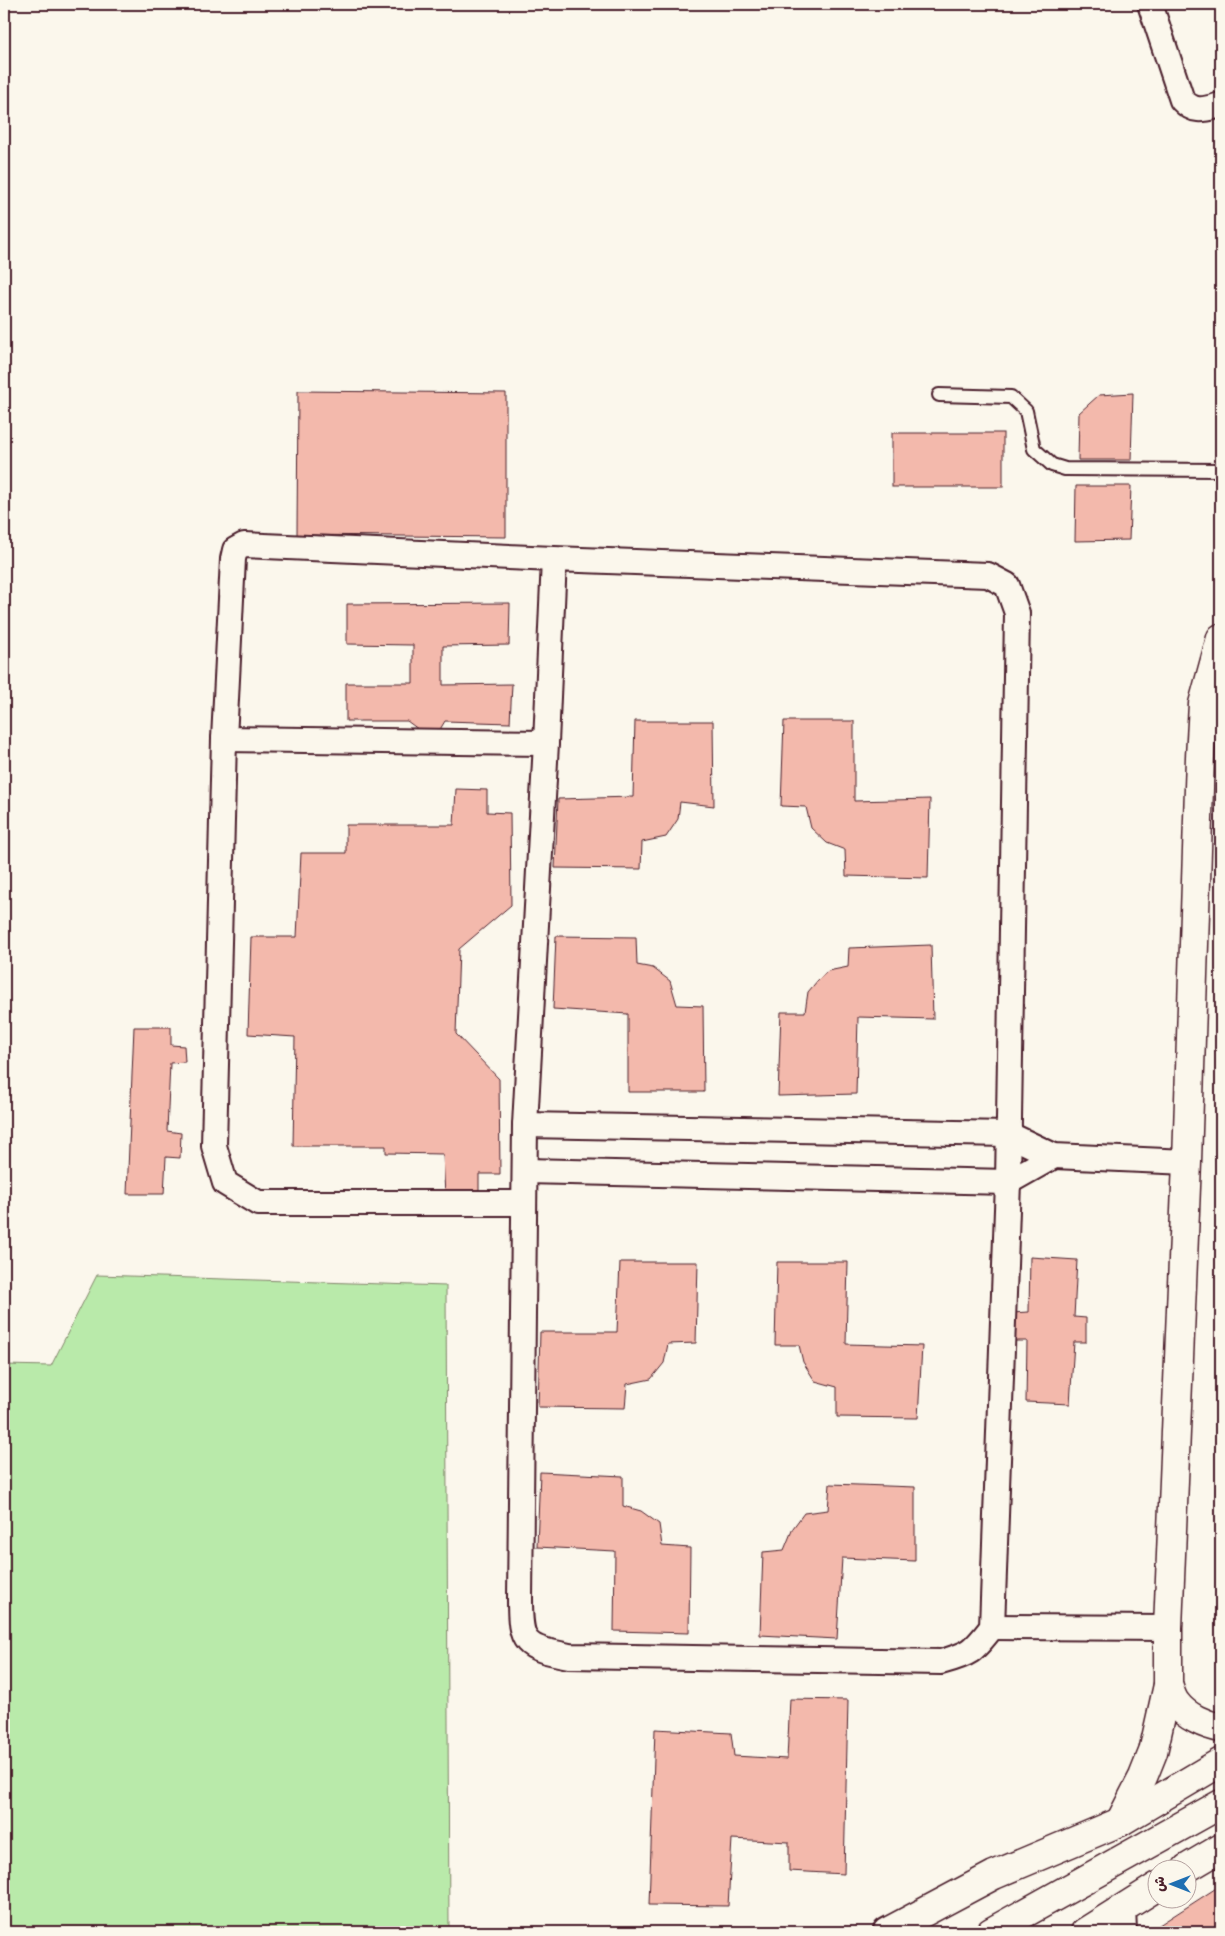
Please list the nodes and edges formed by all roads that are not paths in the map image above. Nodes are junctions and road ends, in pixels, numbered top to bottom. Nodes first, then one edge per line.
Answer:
1 (1150, 4) edge
2 (1221, 105) edge
3 (939, 395) dead end
4 (1221, 470) edge
5 (554, 559) junction
6 (1221, 638) edge
7 (224, 739) junction
8 (546, 743) junction
9 (525, 1125) junction
10 (1008, 1134) junction
11 (1054, 1156) junction
12 (1187, 1162) junction
13 (525, 1172) junction
14 (1008, 1182) junction
15 (523, 1202) junction
16 (992, 1628) junction
17 (1168, 1628) junction
18 (1168, 1684) junction
19 (1221, 1728) edge
20 (1221, 1762) edge
21 (1221, 1804) edge
22 (1120, 1822) junction
23 (1221, 1848) edge
24 (1198, 1862) edge
25 (1148, 1896) edge
26 (1124, 1920) edge
27 (887, 1932) edge
28 (991, 1932) edge
29 (1085, 1932) edge

1 - 2 street
3 - 4 lane
5 - 7 street
5 - 8 street
5 - 10 street
6 - 12 main road
7 - 8 street
7 - 15 street
8 - 9 street
9 - 10 street
9 - 13 street
10 - 11 street
10 - 14 street
11 - 12 street
11 - 14 street
12 - 17 main road
13 - 14 street
13 - 15 street
14 - 16 street
15 - 16 street
16 - 17 street
17 - 18 main road
18 - 19 main road
18 - 22 main road
20 - 22 main road
21 - 28 main road
22 - 27 main road
23 - 24 main road
25 - 26 main road
26 - 29 main road

